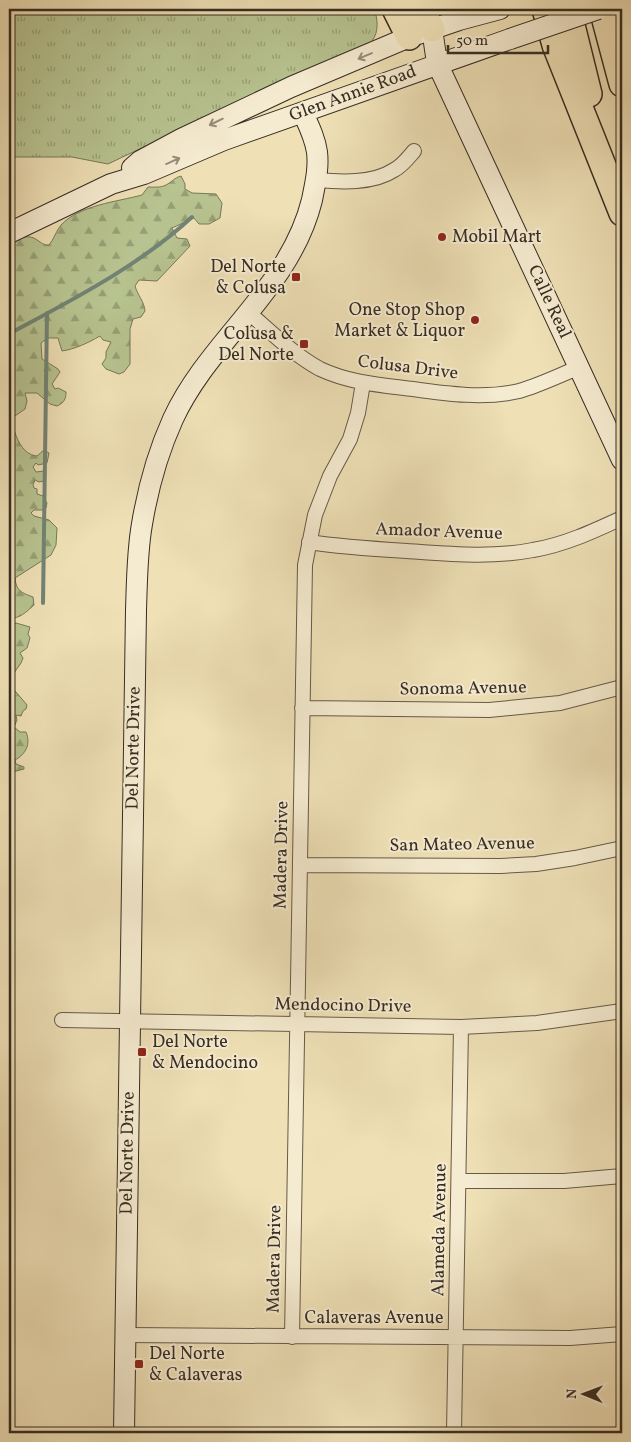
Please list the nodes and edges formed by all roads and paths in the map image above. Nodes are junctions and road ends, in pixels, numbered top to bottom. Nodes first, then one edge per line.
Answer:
1 (395, 9) edge
2 (500, 9) edge
3 (545, 9) edge
4 (568, 9) edge
5 (598, 9) edge
6 (602, 9) edge
7 (427, 19) edge
8 (410, 37) junction
9 (437, 63) junction
10 (622, 84) edge
11 (303, 113) junction
12 (414, 152) dead end
13 (316, 180) junction
14 (111, 184) junction
15 (622, 200) edge
16 (622, 213) edge
17 (9, 233) edge
18 (248, 312) junction
19 (580, 367) junction
20 (363, 383) junction
21 (622, 460) edge
22 (622, 518) edge
23 (309, 542) junction
24 (622, 687) edge
25 (302, 708) junction
26 (622, 848) edge
27 (300, 866) junction
28 (622, 1011) edge
29 (62, 1020) dead end
30 (130, 1021) junction
31 (298, 1024) junction
32 (461, 1027) junction
33 (622, 1176) edge
34 (459, 1181) junction
35 (622, 1334) edge
36 (125, 1335) junction
37 (292, 1337) junction
38 (456, 1337) junction
39 (124, 1433) edge
40 (454, 1433) edge

1 - 8 highway
2 - 7 street, Glen Annie Road
3 - 16 highway
4 - 15 highway
5 - 9 street, Glen Annie Road, bridge
6 - 10 highway
7 - 8 street, Glen Annie Road
7 - 9 street
8 - 9 street
8 -> 14 street, Glen Annie Road
9 - 11 street, Glen Annie Road
9 - 19 street, Calle Real
11 - 13 street, Del Norte Drive
14 -> 11 street, Glen Annie Road
12 - 13 street
13 - 18 street, Del Norte Drive
14 - 17 street, Glen Annie Road
18 - 20 street, Colusa Drive
18 - 30 street, Del Norte Drive
19 - 20 street, Colusa Drive
19 - 21 street, Calle Real
20 - 23 street, Madera Drive
22 - 23 street, Amador Avenue
23 - 25 street, Madera Drive
24 - 25 street, Sonoma Avenue
25 - 27 street, Madera Drive
26 - 27 street, San Mateo Avenue
27 - 31 street, Madera Drive
28 - 32 street, Mendocino Drive
29 - 30 street, Mendocino Drive
30 - 31 street, Mendocino Drive
30 - 36 street, Del Norte Drive
31 - 32 street, Mendocino Drive
31 - 37 street, Madera Drive
32 - 34 street, Alameda Avenue
33 - 34 street
34 - 38 street, Alameda Avenue
35 - 38 street, Calaveras Avenue
36 - 37 street, Calaveras Avenue
36 - 39 street, Del Norte Drive
37 - 38 street, Calaveras Avenue
38 - 40 street, Alameda Avenue

